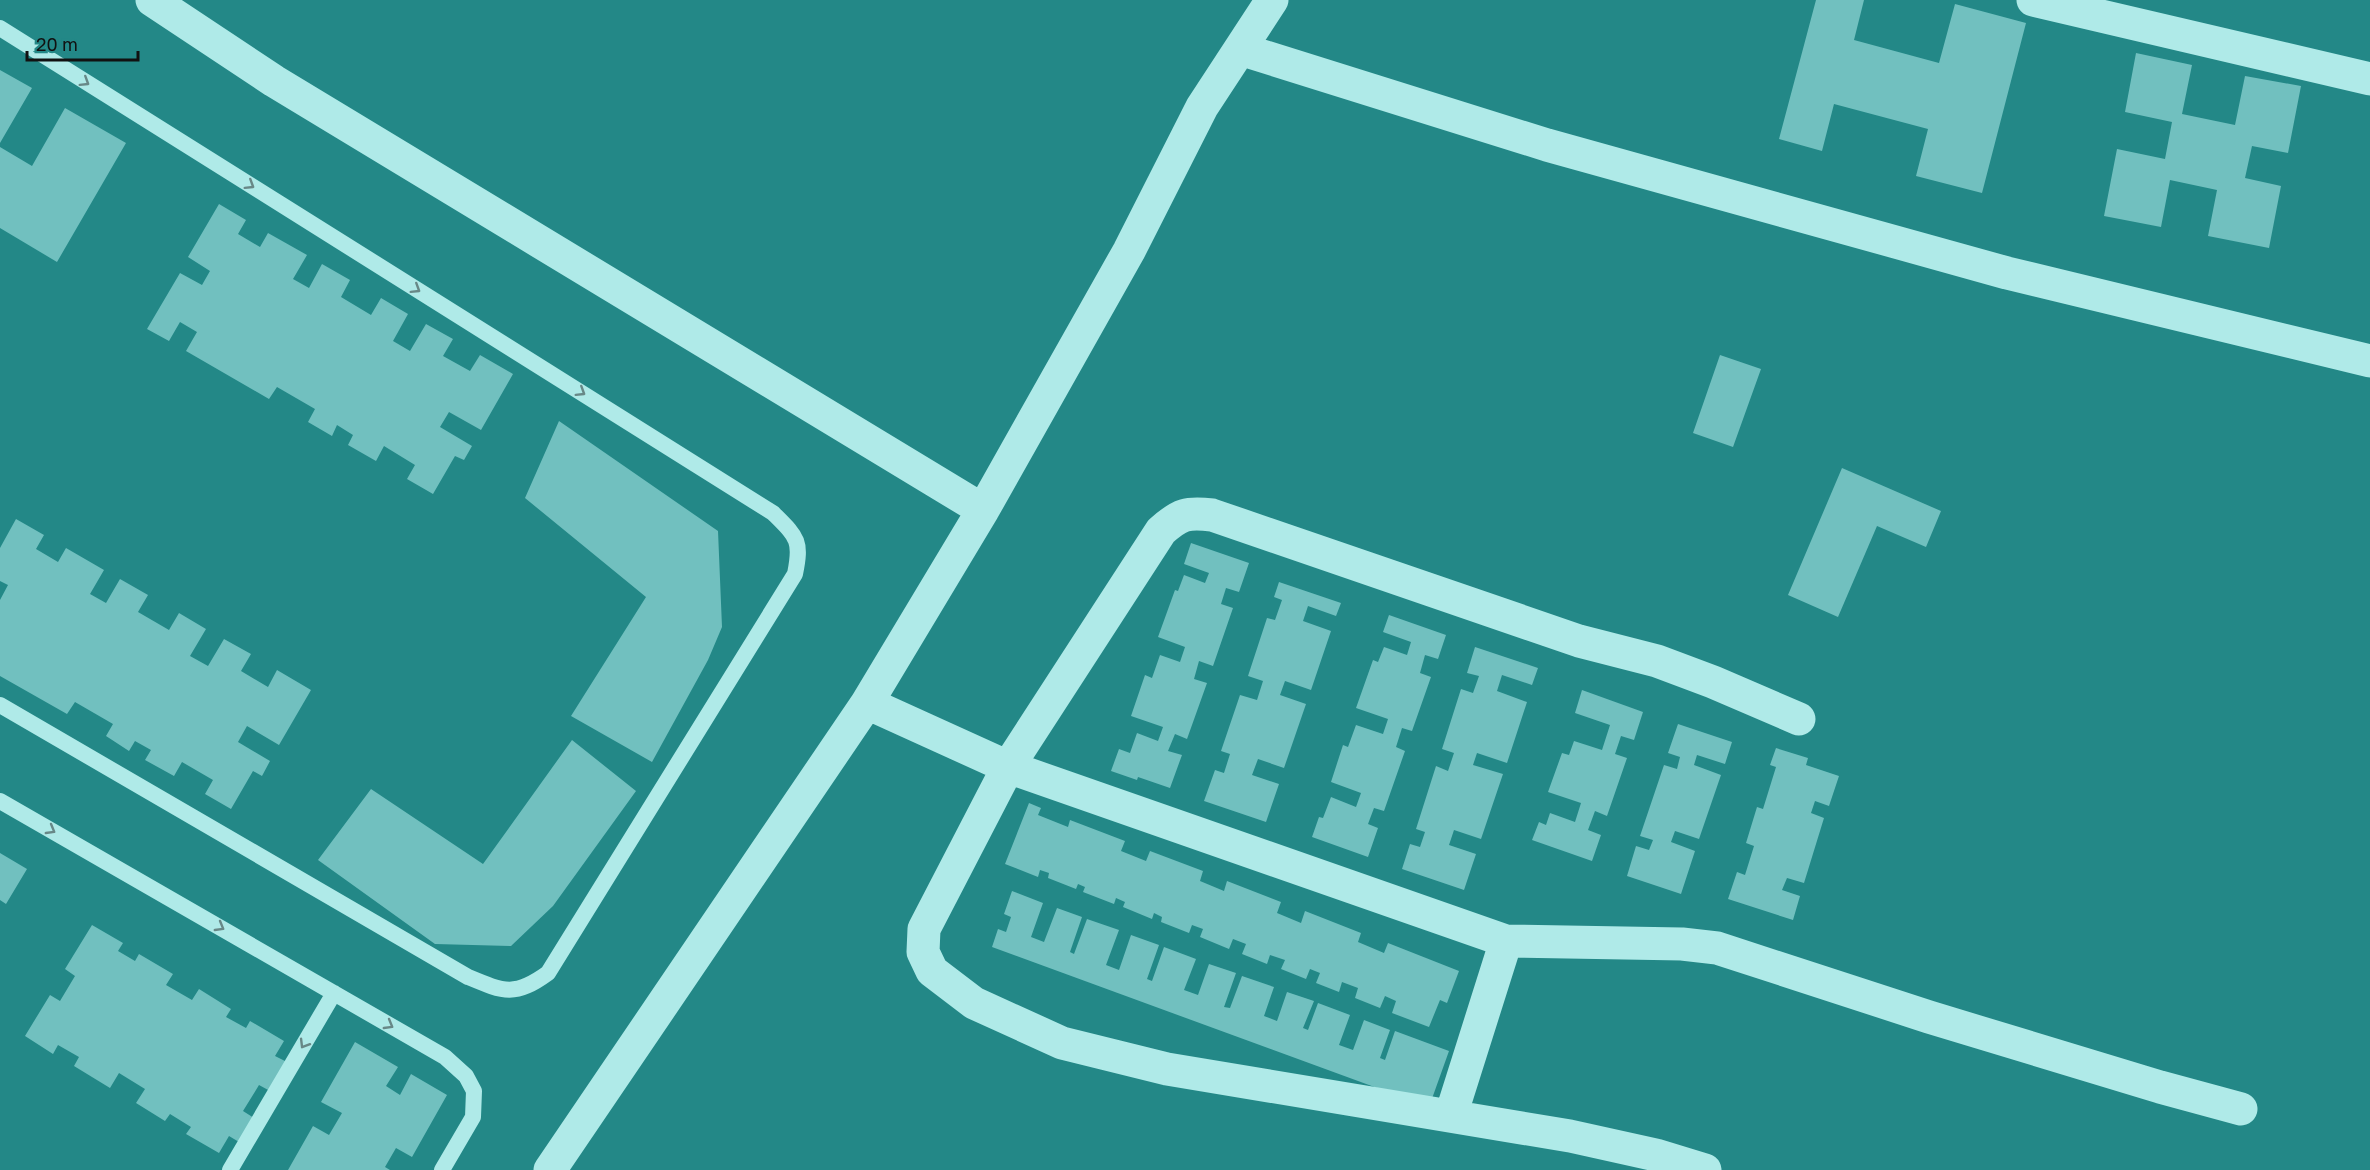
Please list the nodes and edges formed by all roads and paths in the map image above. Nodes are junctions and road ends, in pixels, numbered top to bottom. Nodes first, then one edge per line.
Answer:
1 (152, 0) edge
2 (1272, 0) edge
3 (2033, 0) edge
4 (0, 28) edge
5 (1240, 49) junction
6 (2370, 79) edge
7 (2370, 361) edge
8 (983, 510) junction
9 (867, 703) junction
10 (0, 705) edge
11 (1798, 719) dead end
12 (1008, 767) junction
13 (0, 801) edge
14 (1506, 942) junction
15 (334, 993) junction
16 (2241, 1109) dead end
17 (1451, 1115) junction
18 (230, 1170) edge
19 (442, 1170) edge
20 (550, 1170) edge
21 (1705, 1170) edge

1 - 8 street
2 - 5 street
3 - 6 street
4 -> 10 lane
5 - 7 street
5 - 8 street
8 - 9 street
9 - 12 street
9 - 20 street
11 - 12 street
12 - 14 street
12 - 17 street
13 -> 15 lane
14 - 16 street
14 - 17 street
15 -> 18 lane
15 -> 19 lane
17 - 21 street

